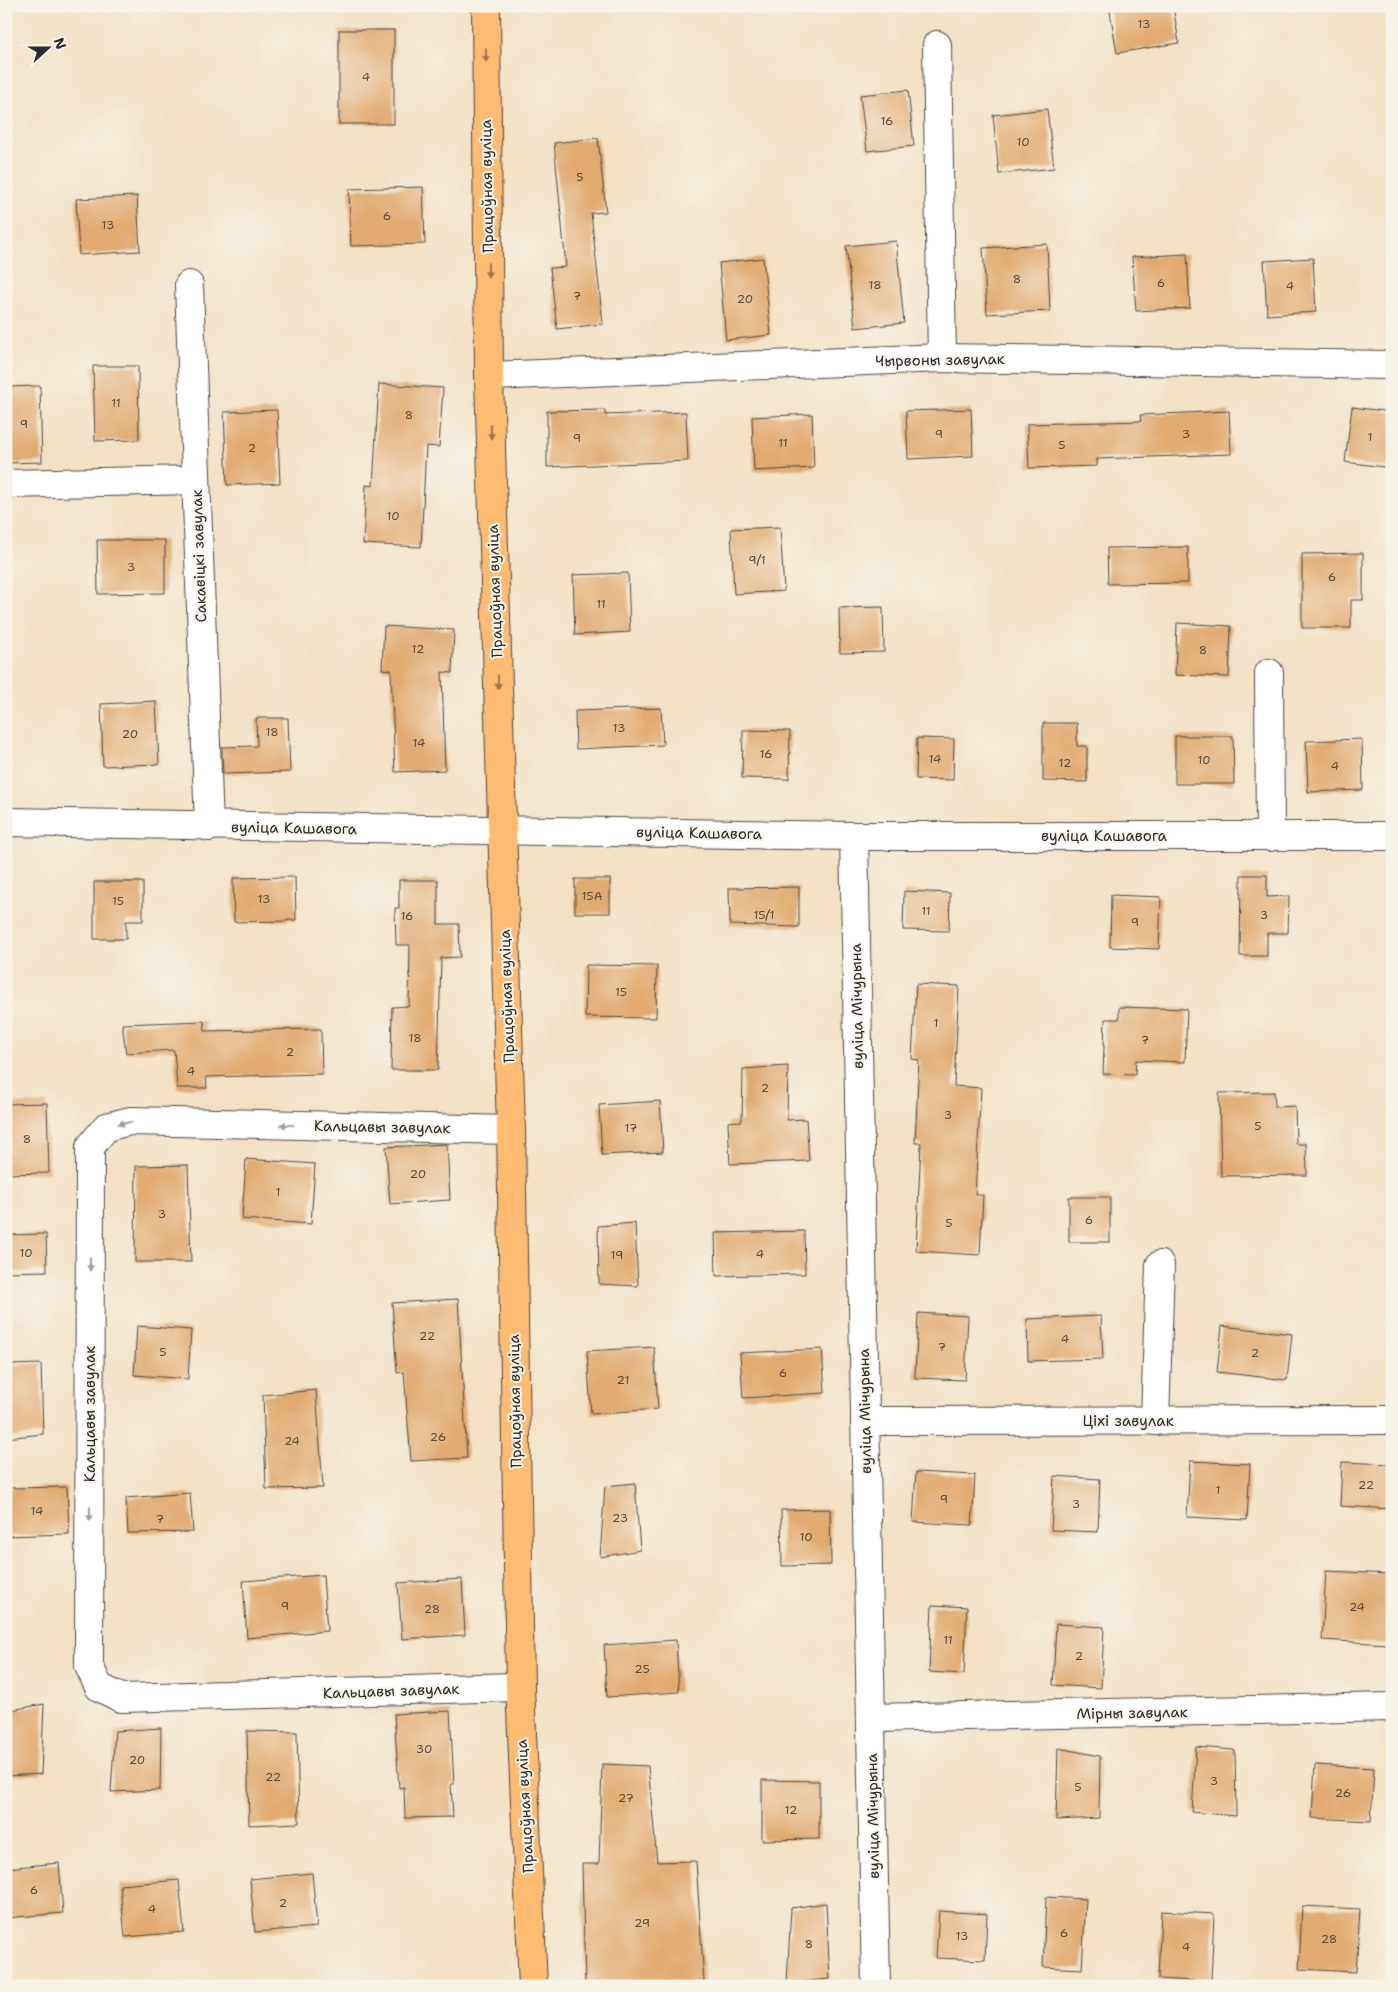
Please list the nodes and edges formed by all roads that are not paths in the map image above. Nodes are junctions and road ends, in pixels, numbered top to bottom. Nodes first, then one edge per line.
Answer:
1 (486, 6) edge
2 (937, 45) dead end
3 (189, 285) dead end
4 (942, 358) junction
5 (1392, 366) edge
6 (489, 376) junction
7 (196, 480) junction
8 (6, 484) edge
9 (1270, 673) dead end
10 (6, 822) edge
11 (209, 827) junction
12 (502, 830) junction
13 (854, 836) junction
14 (1392, 836) edge
15 (1270, 837) junction
16 (511, 1130) junction
17 (1160, 1265) dead end
18 (1392, 1420) edge
19 (1156, 1421) junction
20 (864, 1422) junction
21 (520, 1687) junction
22 (1392, 1707) edge
23 (872, 1718) junction
24 (533, 1986) edge
25 (876, 1986) edge

1 -> 6 main road, Працоўная вуліца
2 - 4 street
3 - 7 street, Сакавіцкі завулак
4 - 5 street, Чырвоны завулак
4 - 6 street, Чырвоны завулак
6 -> 12 main road, Працоўная вуліца
7 - 8 street
7 - 11 street, Сакавіцкі завулак
9 - 15 street
10 - 11 street, вуліца Кашавога
11 - 12 street, вуліца Кашавога
12 - 13 street, вуліца Кашавога
12 - 16 main road, Працоўная вуліца
13 - 15 street, вуліца Кашавога
13 - 20 street, вуліца Мічурына
14 - 15 street, вуліца Кашавога
16 - 21 main road, Працоўная вуліца
16 -> 21 street, Кальцавы завулак
17 - 19 street
18 - 19 street, Ціхі завулак
19 - 20 street, Ціхі завулак
20 - 23 street, вуліца Мічурына
21 - 24 main road, Працоўная вуліца
22 - 23 street, Мірны завулак
23 - 25 street, вуліца Мічурына

